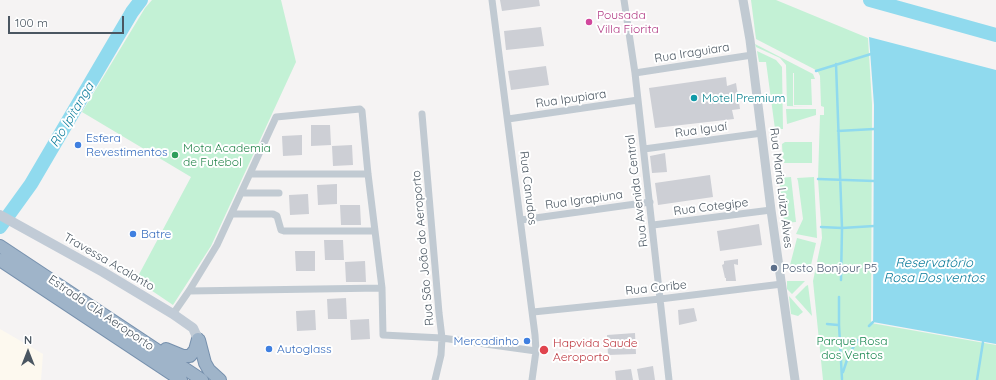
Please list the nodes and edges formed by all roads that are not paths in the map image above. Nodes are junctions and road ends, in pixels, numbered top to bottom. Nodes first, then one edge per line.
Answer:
1 (492, 0) edge
2 (624, 0) edge
3 (743, 0) edge
4 (752, 55) junction
5 (635, 73) junction
6 (638, 100) junction
7 (422, 114) dead end
8 (508, 120) junction
9 (762, 133) junction
10 (644, 149) junction
11 (250, 174) junction
12 (368, 174) junction
13 (242, 192) junction
14 (279, 193) dead end
15 (650, 202) junction
16 (771, 210) junction
17 (232, 214) junction
18 (0, 215) edge
19 (521, 220) junction
20 (653, 225) junction
21 (374, 231) junction
22 (0, 246) edge
23 (0, 260) edge
24 (782, 284) junction
25 (382, 288) junction
26 (66, 290) junction
27 (189, 291) junction
28 (660, 299) junction
29 (533, 312) junction
30 (173, 314) junction
31 (442, 338) junction
32 (198, 339) junction
33 (536, 351) junction
34 (165, 370) junction
35 (175, 380) edge
36 (181, 380) edge
37 (202, 380) edge
38 (220, 380) edge
39 (435, 380) edge
40 (532, 380) edge
41 (669, 380) edge
42 (795, 380) edge

1 - 8 street, Rua Canudos
2 - 5 street, Rua Avenida Central
3 - 4 street, Rua Maria Luiza Alves
4 - 5 street, Rua Iraguiara
4 - 9 street, Rua Maria Luiza Alves
5 - 6 street, Rua Avenida Central
6 - 8 street, Rua Ipupiara
6 - 10 street, Rua Avenida Central
7 - 31 street, Rua São João do Aeroporto
8 - 19 street, Rua Canudos
9 - 10 street, Rua Iguaí
9 - 16 street, Rua Maria Luiza Alves
10 - 15 street, Rua Avenida Central
11 - 12 street
11 - 12 street
11 - 13 street
12 - 21 street
13 - 14 street
13 - 17 street
15 - 19 street, Rua Igrapiuna
15 - 20 street, Rua Avenida Central
16 - 20 street, Rua Cotegipe
16 - 24 street, Rua Maria Luiza Alves
17 - 21 street
17 - 27 street
18 - 30 main road, Travessa Acalanto
19 - 29 street, Rua Canudos
20 - 28 street, Rua Avenida Central
21 - 25 street
22 - 26 highway, Estrada CIA Aeroporto
23 - 34 highway, Estrada CIA Aeroporto
24 - 28 street, Rua Coribe
24 - 42 street, Rua Maria Luiza Alves
25 - 27 street
25 - 31 street
26 - 32 highway
26 - 37 highway, Estrada CIA Aeroporto
27 - 30 street
28 - 29 street, Rua Coribe
28 - 41 street, Rua Avenida Central
29 - 33 street, Rua Canudos
30 - 32 main road, Travessa Acalanto
31 - 33 street
31 - 39 street, Rua São João do Aeroporto
32 - 38 highway
33 - 40 street, Rua Canudos
34 - 35 highway
34 - 36 highway, Estrada CIA Aeroporto

